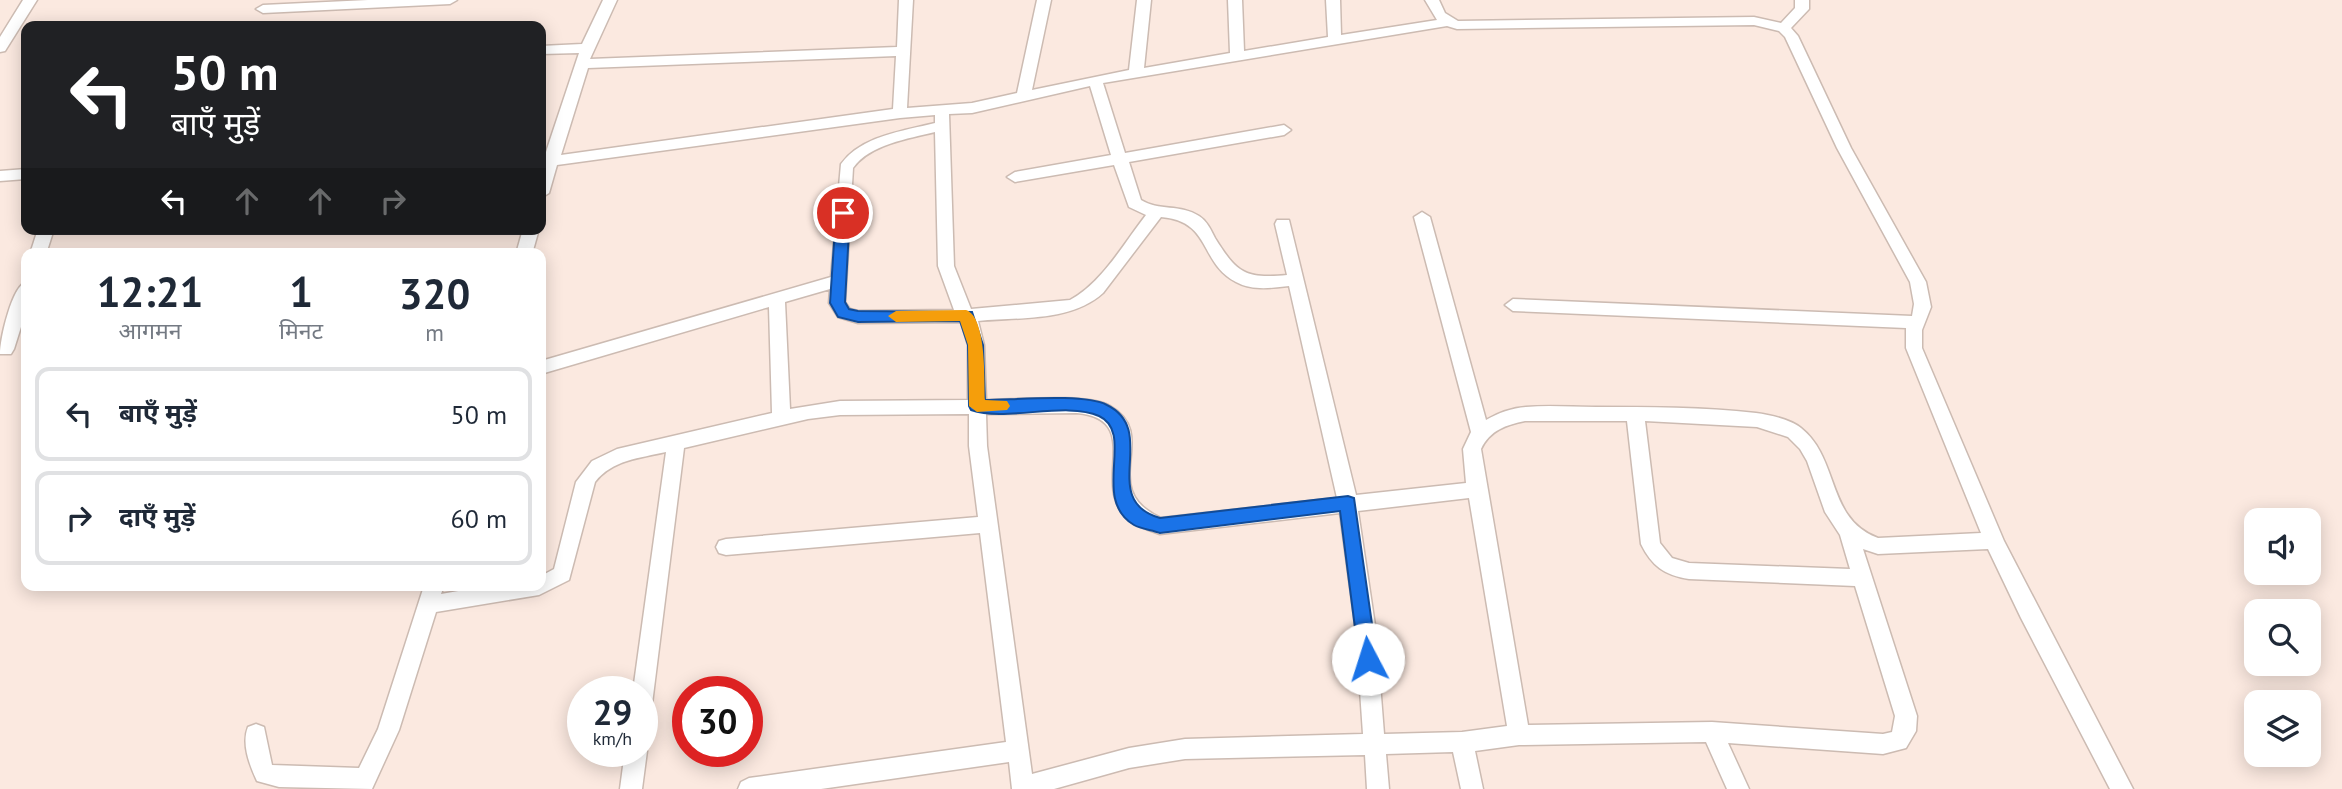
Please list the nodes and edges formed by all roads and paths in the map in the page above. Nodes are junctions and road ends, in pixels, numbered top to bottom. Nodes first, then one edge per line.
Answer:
1 (30, 0) edge
2 (450, 0) edge
3 (610, 0) edge
4 (906, 0) edge
5 (1044, 0) edge
6 (1144, 0) edge
7 (1235, 0) edge
8 (1333, 0) edge
9 (1432, 0) edge
10 (1802, 0) edge
11 (263, 9) edge
12 (1446, 22) junction
13 (1784, 28) junction
14 (1335, 41) junction
15 (0, 48) edge
16 (587, 48) junction
17 (546, 50) edge
18 (904, 51) junction
19 (1237, 57) junction
20 (582, 64) junction
21 (1136, 74) junction
22 (1095, 80) junction
23 (1023, 97) junction
24 (901, 113) junction
25 (942, 118) junction
26 (1284, 130) dead end
27 (1120, 158) junction
28 (550, 160) junction
29 (21, 174) edge
30 (546, 175) edge
31 (0, 176) edge
32 (1015, 177) dead end
33 (1156, 213) junction
34 (1422, 217) dead end
35 (1283, 224) dead end
36 (1296, 280) junction
37 (838, 281) junction
38 (777, 299) junction
39 (21, 303) edge
40 (1513, 305) dead end
41 (966, 316) junction
42 (1915, 322) junction
43 (5, 349) dead end
44 (546, 366) edge
45 (977, 406) junction
46 (1635, 414) junction
47 (781, 417) junction
48 (1480, 432) junction
49 (676, 442) junction
50 (1476, 489) junction
51 (1348, 503) junction
52 (988, 524) junction
53 (1849, 535) junction
54 (1994, 541) junction
55 (726, 547) dead end
56 (1863, 578) junction
57 (546, 583) edge
58 (486, 591) edge
59 (431, 596) edge
60 (646, 676) edge
61 (1712, 732) junction
62 (257, 734) dead end
63 (1519, 735) junction
64 (1374, 742) junction
65 (1462, 742) junction
66 (1018, 750) junction
67 (634, 767) edge
68 (364, 784) edge
69 (811, 784) edge
70 (1023, 788) edge
71 (631, 789) edge
72 (749, 789) edge
73 (1378, 789) edge
74 (1472, 789) edge
75 (1738, 789) edge
76 (2122, 789) edge

1 - 15 street
2 - 11 street
3 - 16 street
4 - 18 street
5 - 23 street
6 - 21 street
7 - 19 street
8 - 14 street
9 - 12 street
10 - 13 street
12 - 13 street
12 - 14 street
13 - 42 street
14 - 19 street
16 - 17 street
16 - 20 street
18 - 20 street
18 - 24 street
19 - 21 street
20 - 28 street
21 - 22 street
22 - 23 street
22 - 27 street
23 - 25 street
24 - 25 street
24 - 28 street
25 - 37 street
25 - 41 street
26 - 27 street
27 - 32 street
27 - 33 street
28 - 30 street
29 - 31 street
33 - 36 street
33 - 41 street
34 - 48 street
35 - 36 street
36 - 51 street
37 - 38 street
37 - 41 street
38 - 44 street
38 - 47 street
39 - 43 street
40 - 42 street
41 - 45 street
42 - 54 street
45 - 47 street
45 - 51 street
45 - 52 street
46 - 48 street
46 - 53 street
46 - 56 street
47 - 49 street
48 - 50 street
49 - 57 street
49 - 60 street
50 - 51 street
50 - 63 street
51 - 64 street
52 - 55 street
52 - 66 street
53 - 54 street
53 - 56 street
54 - 76 street
56 - 61 street
58 - 59 street
59 - 68 street
61 - 63 street
61 - 75 street
62 - 68 street
63 - 65 street
64 - 65 street
64 - 70 street
64 - 73 street
65 - 74 street
66 - 69 street
66 - 70 street
67 - 71 street
69 - 72 street

